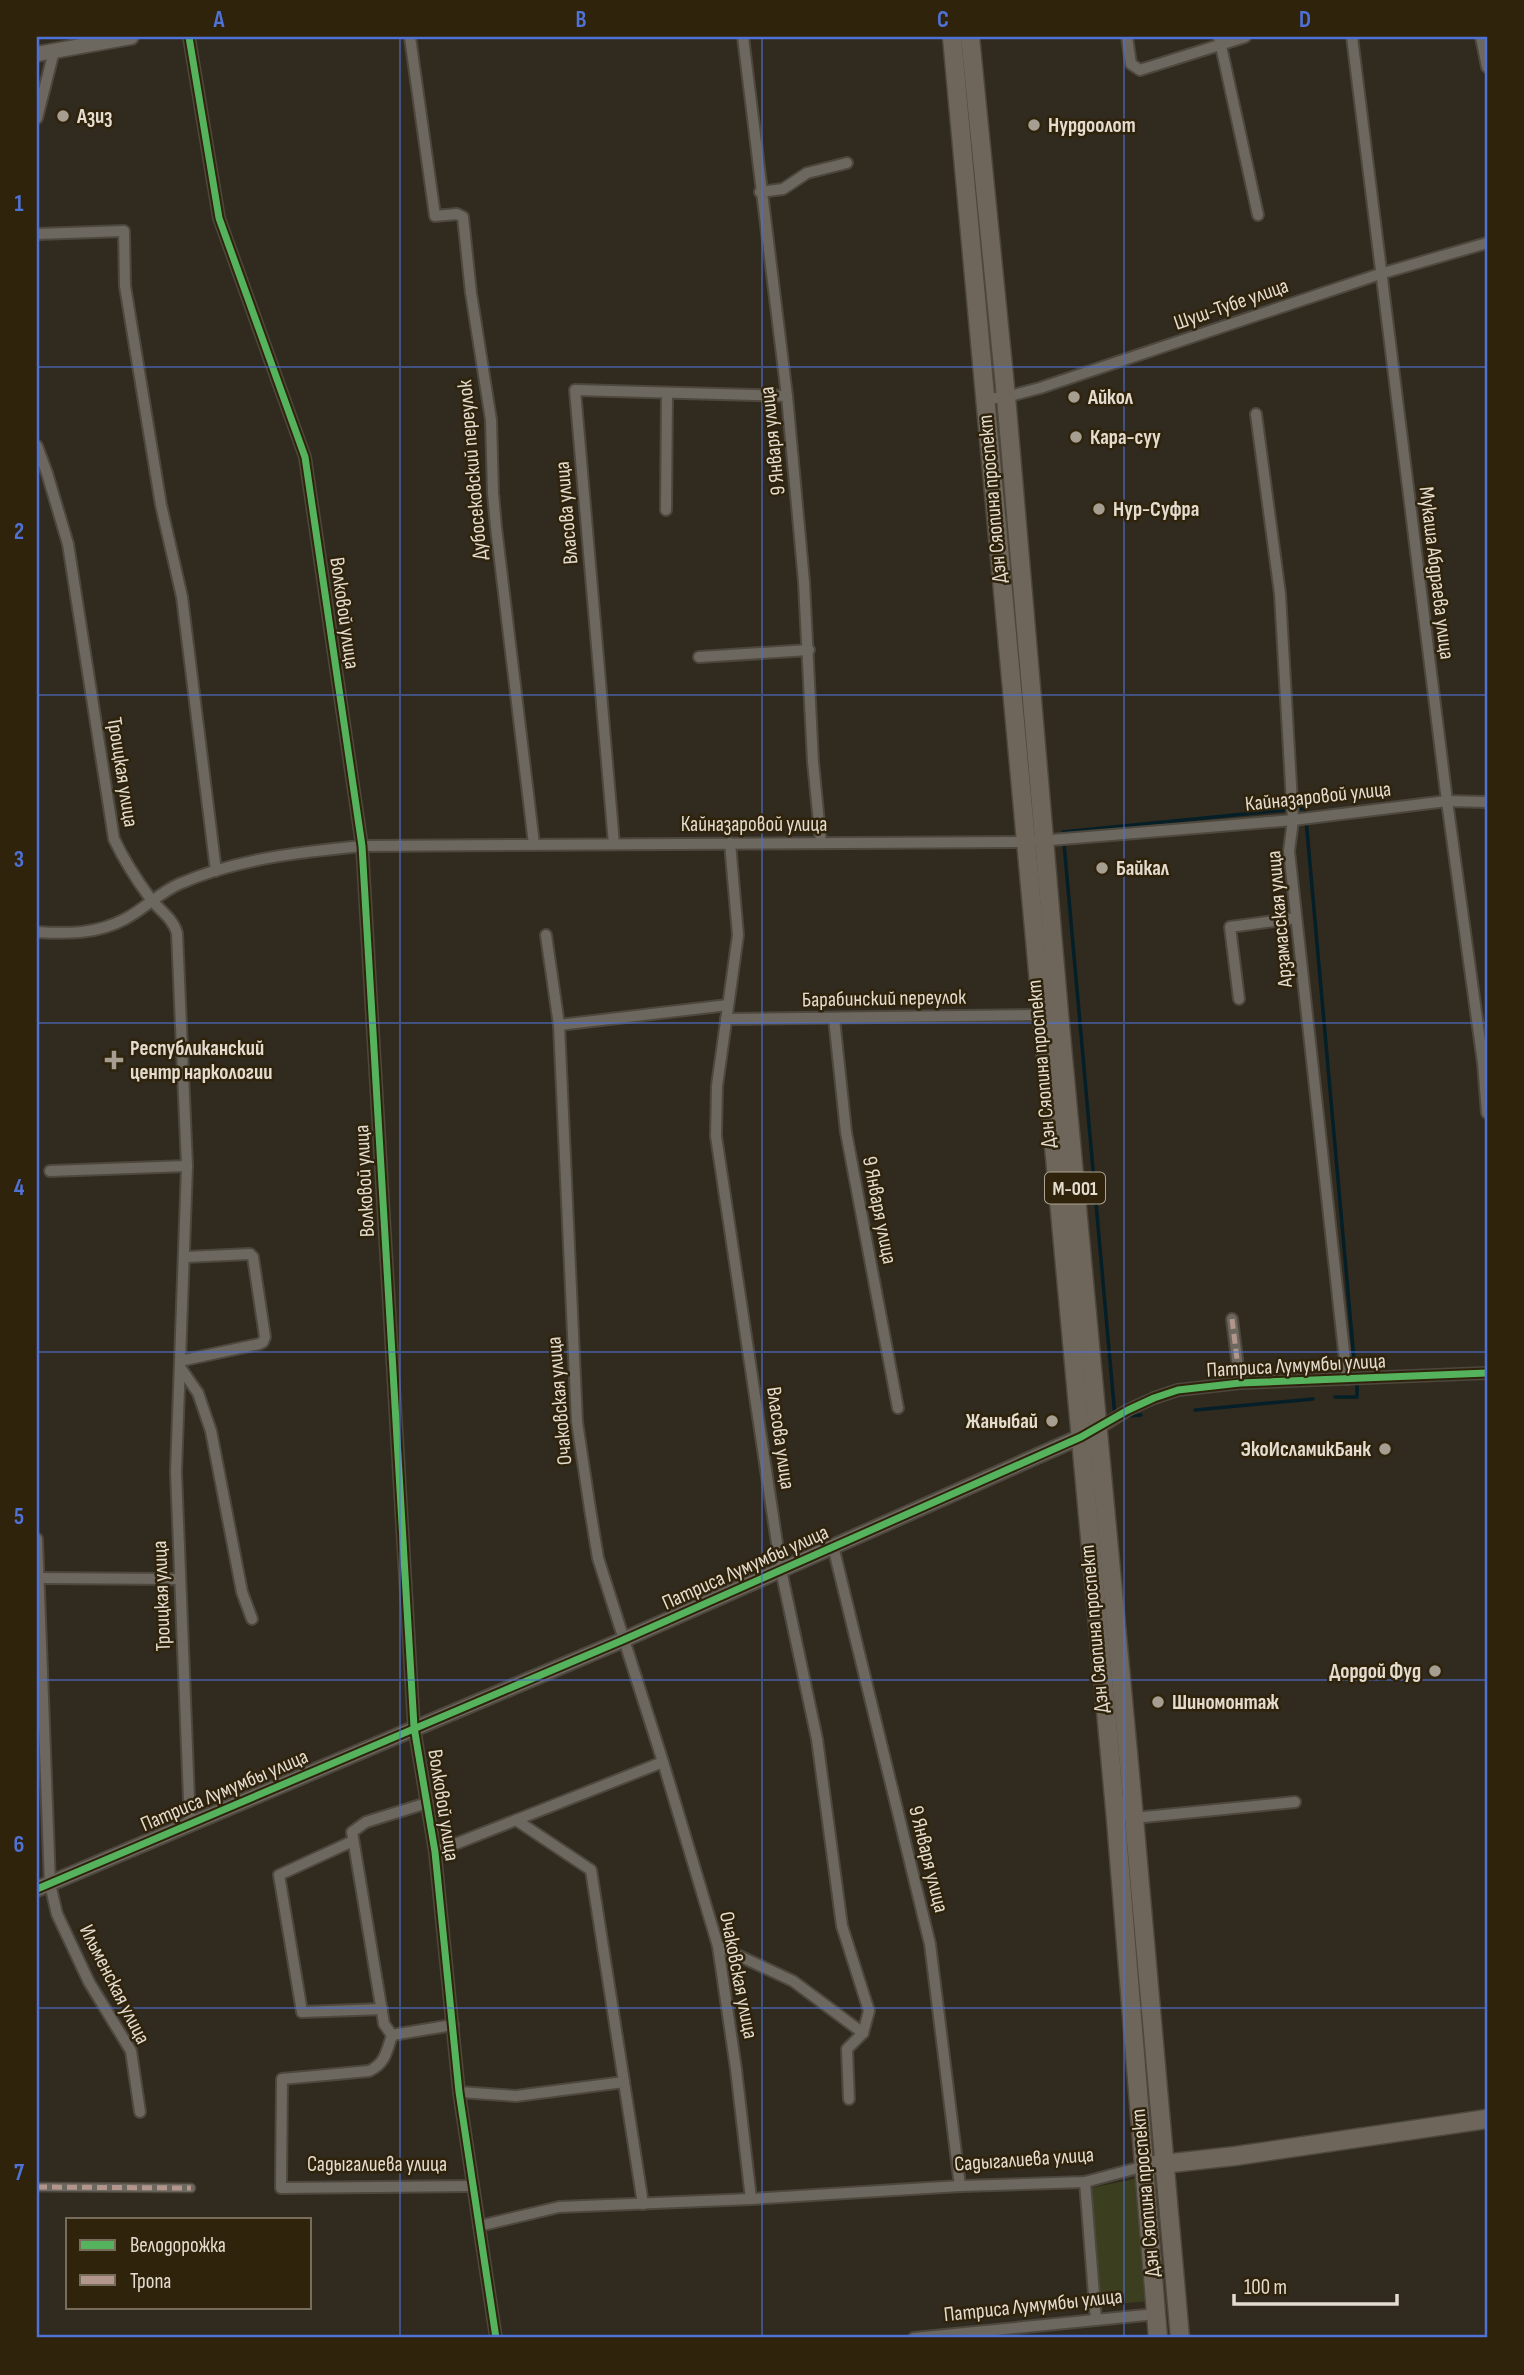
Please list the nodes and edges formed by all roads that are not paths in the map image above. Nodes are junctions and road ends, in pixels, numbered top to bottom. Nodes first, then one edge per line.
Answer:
1 (131, 37) edge
2 (190, 37) edge
3 (410, 37) edge
4 (743, 37) edge
5 (953, 37) edge
6 (971, 37) edge
7 (1127, 37) edge
8 (1245, 37) edge
9 (1352, 37) edge
10 (1481, 37) edge
11 (1220, 41) edge
12 (74, 43) edge
13 (54, 51) junction
14 (37, 54) edge
15 (1487, 67) edge
16 (37, 118) edge
17 (847, 163) dead end
18 (761, 192) junction
19 (1258, 215) dead end
20 (37, 234) edge
21 (1487, 243) edge
22 (1380, 274) junction
23 (667, 394) junction
24 (788, 396) junction
25 (1006, 397) junction
26 (986, 399) junction
27 (1256, 414) dead end
28 (37, 446) edge
29 (666, 510) dead end
30 (809, 650) junction
31 (699, 657) dead end
32 (1447, 801) junction
33 (1487, 802) edge
34 (1293, 820) junction
35 (1036, 842) junction
36 (821, 843) junction
37 (534, 844) junction
38 (614, 844) junction
39 (730, 844) junction
40 (362, 846) junction
41 (216, 872) junction
42 (152, 901) junction
43 (1296, 918) junction
44 (37, 932) edge
45 (546, 935) dead end
46 (1239, 999) dead end
47 (728, 1004) junction
48 (1042, 1015) junction
49 (834, 1018) junction
50 (726, 1019) junction
51 (559, 1025) junction
52 (1487, 1113) edge
53 (1063, 1151) junction
54 (187, 1166) junction
55 (50, 1171) dead end
56 (185, 1257) junction
57 (1232, 1319) dead end
58 (180, 1364) junction
59 (1487, 1373) edge
60 (1347, 1378) junction
61 (1240, 1383) junction
62 (898, 1408) dead end
63 (1098, 1429) junction
64 (1081, 1437) junction
65 (37, 1539) edge
66 (833, 1546) junction
67 (781, 1570) junction
68 (37, 1578) edge
69 (179, 1579) junction
70 (252, 1619) dead end
71 (623, 1640) junction
72 (414, 1727) junction
73 (663, 1762) junction
74 (1295, 1802) dead end
75 (427, 1803) junction
76 (1134, 1818) junction
77 (516, 1820) junction
78 (190, 1824) junction
79 (354, 1841) junction
80 (435, 1852) junction
81 (43, 1887) edge
82 (718, 1946) junction
83 (382, 2009) junction
84 (453, 2025) junction
85 (863, 2033) junction
86 (392, 2035) junction
87 (624, 2082) junction
88 (459, 2092) junction
89 (849, 2099) dead end
90 (139, 2112) dead end
91 (1487, 2119) edge
92 (1166, 2164) junction
93 (1145, 2166) junction
94 (1085, 2182) junction
95 (473, 2186) junction
96 (960, 2186) junction
97 (37, 2187) edge
98 (191, 2188) dead end
99 (751, 2199) junction
100 (643, 2204) junction
101 (479, 2227) junction
102 (1156, 2314) junction
103 (1096, 2320) junction
104 (967, 2336) edge
105 (496, 2338) edge
106 (914, 2338) edge
107 (1158, 2338) edge
108 (1180, 2338) edge

1 - 12 street
2 - 40 street, Волковой улица
3 - 37 street, Дубосековский переулок
4 - 18 street, 9 Января улица
5 - 26 main road, Дэн Сяопина проспект / M-001
6 - 25 main road, Дэн Сяопина проспект / M-001
7 - 11 street
8 - 11 street
9 - 22 street, Мукаша Абдраева улица
10 - 15 street
11 - 19 street
12 - 13 street
13 - 14 street
13 - 16 street
17 - 18 street
18 - 24 street, 9 Января улица
20 - 41 street
21 - 22 street, Шуш-Тубе улица
22 - 25 street, Шуш-Тубе улица
22 - 32 street, Мукаша Абдраева улица
23 - 24 street, Власова улица
23 - 29 street
23 - 38 street, Власова улица
24 - 30 street, 9 Января улица
25 - 26 street, Шуш-Тубе улица
25 - 35 main road, Дэн Сяопина проспект / M-001
26 - 35 main road, Дэн Сяопина проспект / M-001
27 - 34 street, Арзамасская улица
28 - 42 street, Троицкая улица
30 - 31 street
30 - 36 street, 9 Января улица
32 - 33 street, Кайназаровой улица
32 - 34 street, Кайназаровой улица
32 - 52 street, Мукаша Абдраева улица
34 - 35 street, Кайназаровой улица
34 - 43 street, Арзамасская улица
35 - 36 street, Кайназаровой улица
35 - 48 main road, Дэн Сяопина проспект / M-001
35 - 53 main road, Дэн Сяопина проспект / M-001
36 - 39 street, Кайназаровой улица
37 - 38 street, Кайназаровой улица
37 - 40 street, Кайназаровой улица
38 - 39 street, Кайназаровой улица
39 - 47 street, Власова улица
40 - 41 street, Кайназаровой улица
40 - 72 street, Волковой улица
41 - 42 street, Кайназаровой улица
42 - 44 street, Кайназаровой улица
42 - 54 street, Троицкая улица
43 - 46 street
43 - 60 street, Арзамасская улица
45 - 51 street, Очаковская улица
47 - 50 street, Власова улица
47 - 51 street
48 - 49 street, Барабинский переулок
48 - 53 main road, Дэн Сяопина проспект / M-001
49 - 50 street, Барабинский переулок
49 - 62 street, 9 Января улица
50 - 67 street, Власова улица
51 - 71 street, Очаковская улица
53 - 63 main road, Дэн Сяопина проспект / M-001
53 - 64 main road, Дэн Сяопина проспект / M-001
54 - 55 street
54 - 56 street, Троицкая улица
56 - 58 street, Троицкая улица
56 - 58 street
57 - 61 street
58 - 69 street, Троицкая улица
58 - 70 street
59 - 60 street, Патриса Лумумбы улица
60 - 61 street, Патриса Лумумбы улица
61 - 63 street, Патриса Лумумбы улица
63 - 64 street, Патриса Лумумбы улица
63 - 76 main road, Дэн Сяопина проспект / M-001
64 - 66 street, Патриса Лумумбы улица
64 - 93 main road, Дэн Сяопина проспект / M-001
65 - 68 street, Ильменская улица
66 - 67 street, Патриса Лумумбы улица
66 - 96 street, 9 Января улица
67 - 71 street, Патриса Лумумбы улица
67 - 85 street, Власова улица
68 - 69 street
68 - 81 street, Ильменская улица
69 - 78 street, Троицкая улица
71 - 72 street, Патриса Лумумбы улица
71 - 73 street, Очаковская улица
72 - 75 street, Волковой улица
72 - 78 street, Патриса Лумумбы улица
73 - 77 street
73 - 82 street, Очаковская улица
74 - 76 street
75 - 79 street
75 - 80 street, Волковой улица
76 - 92 main road, Дэн Сяопина проспект / M-001
77 - 80 street
77 - 87 street
78 - 81 street, Патриса Лумумбы улица
79 - 83 street
79 - 83 street
80 - 84 street, Волковой улица
81 - 90 street, Ильменская улица
82 - 85 street
82 - 99 street, Очаковская улица
83 - 86 street
84 - 86 street
84 - 88 street, Волковой улица
85 - 89 street, Власова улица
86 - 95 street, Садыгалиева улица
87 - 88 street
87 - 100 street
88 - 95 street, Волковой улица
91 - 92 main road, Садыгалиева улица
92 - 93 main road, Садыгалиева улица
92 - 108 main road, Дэн Сяопина проспект / M-001
93 - 94 street, Садыгалиева улица
93 - 102 main road, Дэн Сяопина проспект / M-001
94 - 96 street, Садыгалиева улица
94 - 103 street
95 - 101 street, Волковой улица
96 - 99 street, Садыгалиева улица
97 - 98 street
99 - 100 street, Садыгалиева улица
100 - 101 street, Садыгалиева улица
101 - 105 street, Волковой улица
102 - 103 street, Патриса Лумумбы улица
102 - 107 main road, Дэн Сяопина проспект / M-001
103 - 104 street, Патриса Лумумбы улица
104 - 106 street, Патриса Лумумбы улица

